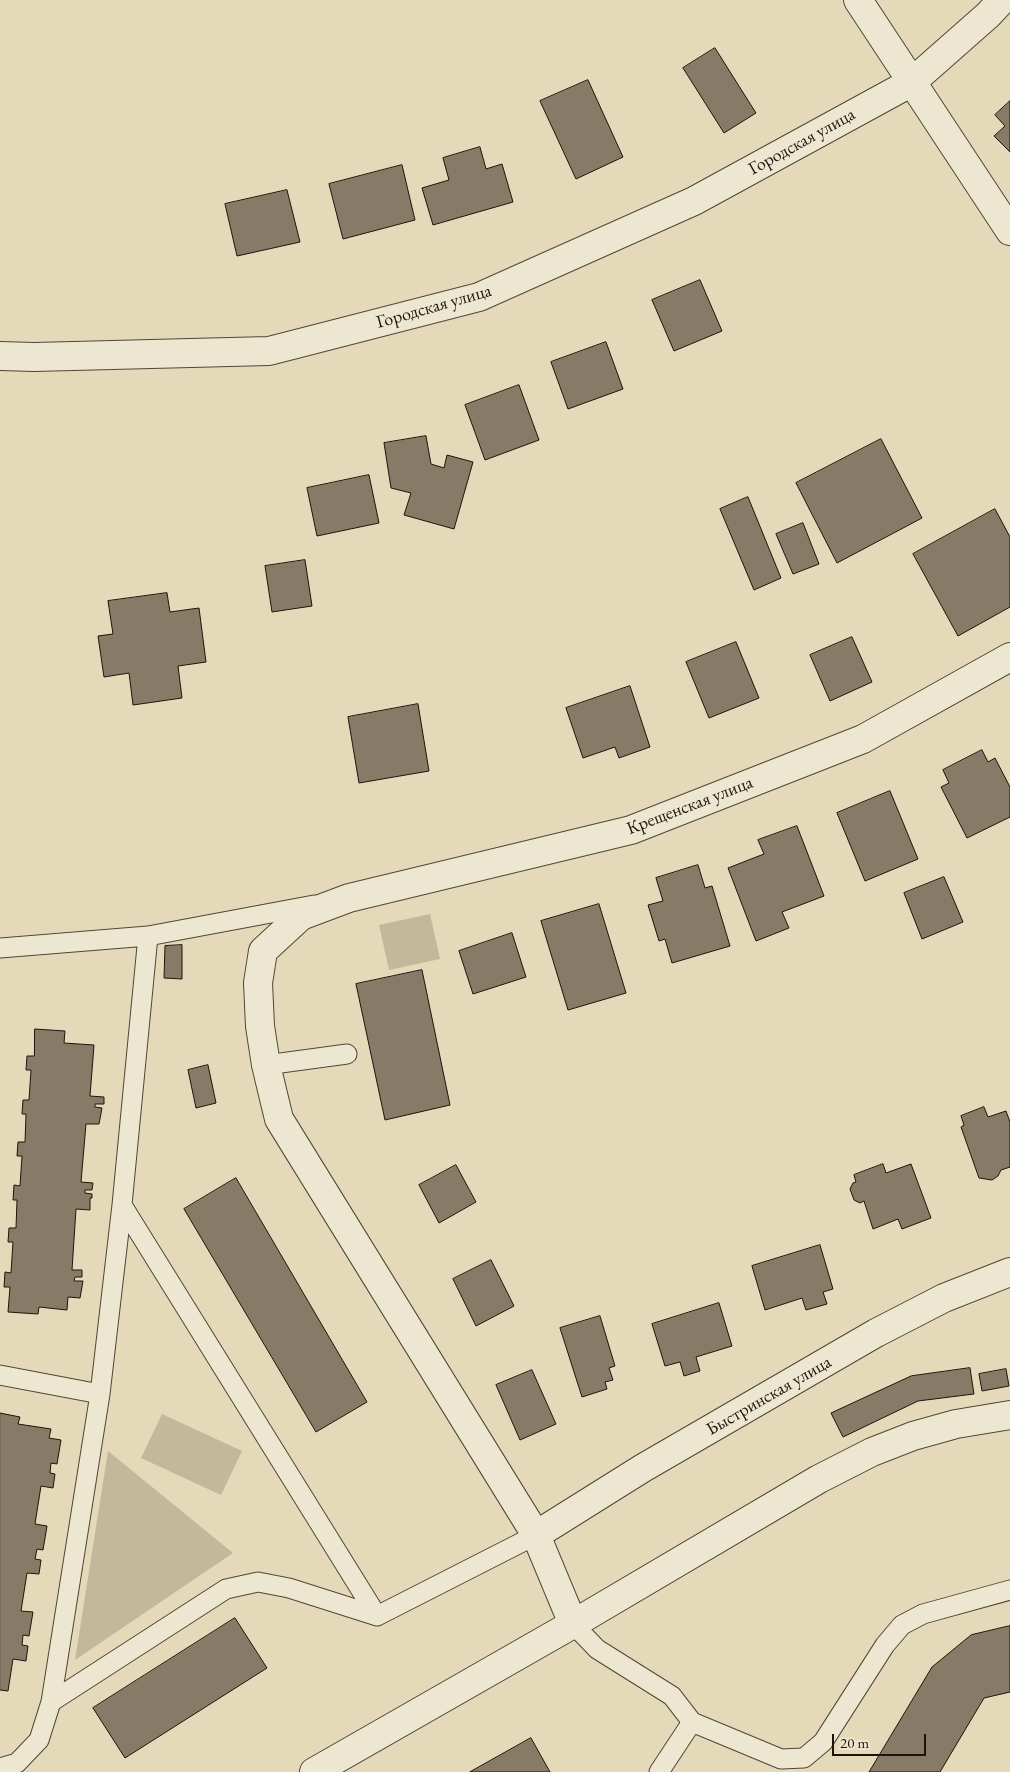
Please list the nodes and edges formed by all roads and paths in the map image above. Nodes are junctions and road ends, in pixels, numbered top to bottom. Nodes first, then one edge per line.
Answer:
1 (858, 0) edge
2 (1002, 0) edge
3 (912, 82) junction
4 (1010, 231) edge
5 (0, 356) edge
6 (1010, 657) edge
7 (349, 898) junction
8 (148, 936) junction
9 (0, 948) edge
10 (347, 1054) dead end
11 (266, 1065) junction
12 (122, 1205) junction
13 (1010, 1272) edge
14 (0, 1375) edge
15 (100, 1394) junction
16 (1010, 1415) edge
17 (536, 1535) junction
18 (1010, 1590) edge
19 (377, 1616) junction
20 (573, 1624) junction
21 (51, 1702) junction
22 (692, 1722) junction
23 (0, 1768) edge
24 (314, 1772) edge
25 (659, 1772) edge

1 - 3 street
2 - 3 street, Городская улица
3 - 4 street
3 - 5 street, Городская улица
6 - 7 street, Крещенская улица
7 - 8 lane
7 - 11 street, Крещенская улица
8 - 9 lane
8 - 12 lane
10 - 11 lane
11 - 17 street, Крещенская улица
12 - 15 lane
12 - 19 lane
13 - 17 street, Быстринская улица
14 - 15 lane
15 - 21 lane
16 - 20 street
17 - 19 lane
17 - 20 street, Крещенская улица
18 - 22 lane
19 - 21 lane
20 - 22 lane
20 - 24 street
21 - 23 lane
22 - 25 lane

